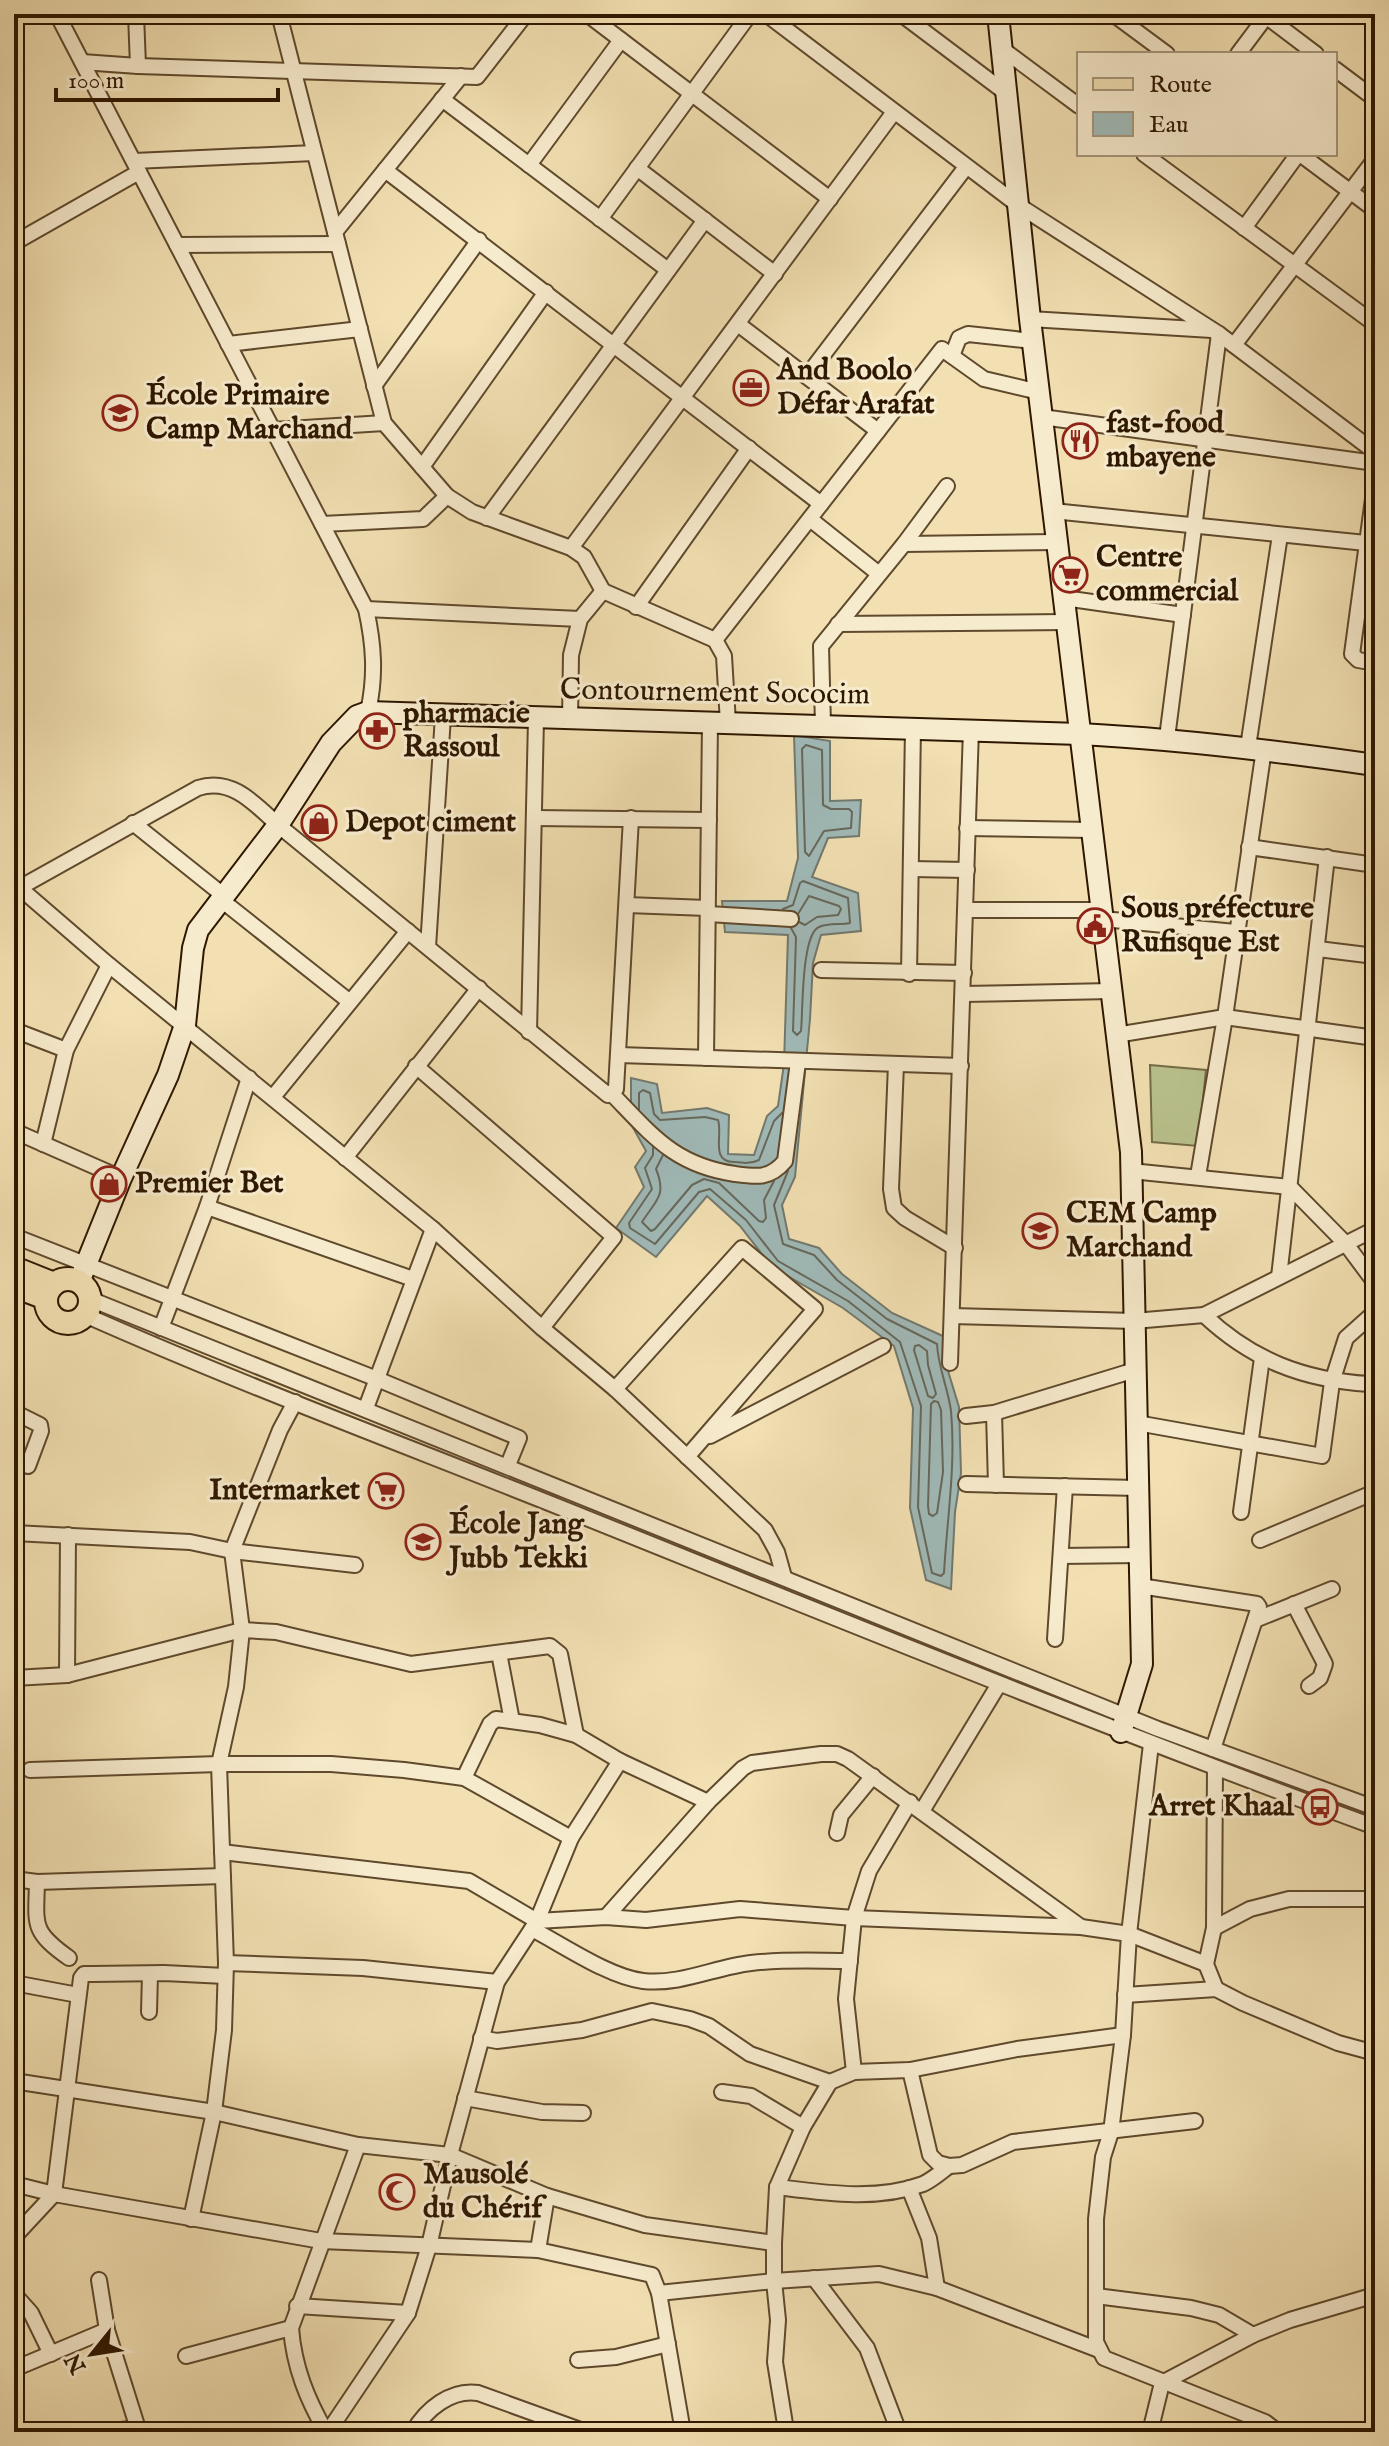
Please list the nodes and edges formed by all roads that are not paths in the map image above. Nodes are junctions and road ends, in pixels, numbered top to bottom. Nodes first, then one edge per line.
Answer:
1 (57, 14) edge
2 (136, 14) edge
3 (279, 14) edge
4 (526, 14) edge
5 (587, 14) edge
6 (750, 14) edge
7 (766, 14) edge
8 (901, 14) edge
9 (998, 14) edge
10 (1113, 14) edge
11 (1266, 15) edge
12 (621, 40) junction
13 (1001, 48) junction
14 (1164, 52) edge
15 (1239, 52) edge
16 (1313, 52) edge
17 (82, 62) junction
18 (138, 66) junction
19 (293, 70) junction
20 (1337, 70) edge
21 (461, 76) junction
22 (1006, 93) junction
23 (692, 94) junction
24 (442, 99) junction
25 (1375, 99) edge
26 (1077, 105) edge
27 (894, 112) junction
28 (314, 153) junction
29 (1147, 156) edge
30 (1298, 156) edge
31 (1302, 156) edge
32 (1375, 159) edge
33 (529, 165) junction
34 (136, 166) junction
35 (966, 167) junction
36 (637, 168) junction
37 (385, 170) junction
38 (1351, 192) junction
39 (830, 199) junction
40 (1018, 205) junction
41 (1375, 210) edge
42 (600, 219) junction
43 (705, 220) junction
44 (1244, 228) junction
45 (336, 238) junction
46 (479, 240) junction
47 (14, 243) edge
48 (177, 245) junction
49 (1295, 265) junction
50 (668, 270) junction
51 (775, 274) junction
52 (546, 292) junction
53 (1030, 319) junction
54 (738, 324) junction
55 (1375, 324) edge
56 (360, 329) junction
57 (1216, 332) junction
58 (1033, 341) junction
59 (228, 344) junction
60 (613, 344) junction
61 (1234, 345) junction
62 (952, 356) junction
63 (807, 376) junction
64 (374, 386) junction
65 (1039, 392) junction
66 (683, 398) junction
67 (1042, 417) junction
68 (384, 423) junction
69 (273, 430) junction
70 (878, 431) junction
71 (1205, 440) junction
72 (749, 448) junction
73 (1375, 452) edge
74 (1375, 463) edge
75 (422, 467) junction
76 (1375, 484) edge
77 (947, 486) dead end
78 (447, 496) junction
79 (821, 504) junction
80 (1053, 511) junction
81 (487, 518) junction
82 (810, 519) junction
83 (322, 524) junction
84 (1195, 526) junction
85 (1280, 535) junction
86 (1057, 542) junction
87 (1366, 543) junction
88 (904, 544) junction
89 (571, 548) junction
90 (879, 574) junction
91 (603, 591) junction
92 (1064, 598) junction
93 (636, 607) junction
94 (366, 609) junction
95 (1183, 615) junction
96 (580, 619) junction
97 (1067, 622) junction
98 (838, 624) junction
99 (715, 640) junction
100 (1375, 663) edge
101 (368, 712) junction
102 (443, 716) junction
103 (536, 719) junction
104 (570, 719) junction
105 (719, 723) junction
106 (823, 725) junction
107 (913, 728) junction
108 (971, 729) junction
109 (1080, 734) junction
110 (1167, 738) junction
111 (1256, 748) junction
112 (1375, 765) edge
113 (534, 818) junction
114 (631, 818) junction
115 (709, 820) junction
116 (133, 823) junction
117 (278, 825) junction
118 (967, 828) junction
119 (1092, 830) junction
120 (1249, 847) junction
121 (1327, 857) junction
122 (1375, 865) edge
123 (911, 869) junction
124 (967, 870) junction
125 (17, 885) edge
126 (222, 897) junction
127 (627, 905) junction
128 (966, 910) junction
129 (708, 911) junction
130 (1102, 915) junction
131 (791, 919) dead end
132 (408, 931) junction
133 (1235, 932) junction
134 (428, 947) junction
135 (1318, 949) junction
136 (1375, 956) edge
137 (109, 965) junction
138 (821, 970) dead end
139 (964, 973) junction
140 (909, 974) junction
141 (479, 988) junction
142 (1111, 991) junction
143 (964, 994) junction
144 (350, 1002) junction
145 (1225, 1017) junction
146 (185, 1025) junction
147 (1307, 1029) junction
148 (14, 1030) edge
149 (529, 1032) junction
150 (1116, 1035) junction
151 (1375, 1038) edge
152 (66, 1050) junction
153 (619, 1055) junction
154 (706, 1058) junction
155 (798, 1062) junction
156 (896, 1064) junction
157 (416, 1066) junction
158 (961, 1066) junction
159 (249, 1078) junction
160 (612, 1094) junction
161 (273, 1097) junction
162 (14, 1131) edge
163 (43, 1144) junction
164 (345, 1158) junction
165 (1131, 1171) junction
166 (1198, 1176) junction
167 (121, 1178) junction
168 (1290, 1187) junction
169 (207, 1207) junction
170 (433, 1229) junction
171 (1375, 1229) edge
172 (14, 1236) edge
173 (1346, 1244) junction
174 (955, 1248) junction
175 (14, 1268) edge
176 (1279, 1277) junction
177 (413, 1279) junction
178 (1375, 1283) edge
179 (14, 1286) edge
180 (85, 1290) junction
181 (50, 1291) junction
182 (173, 1297) junction
183 (1375, 1312) edge
184 (1204, 1315) junction
185 (952, 1316) junction
186 (1134, 1321) junction
187 (161, 1328) junction
188 (542, 1328) junction
189 (883, 1346) dead end
190 (1262, 1358) junction
191 (950, 1363) dead end
192 (1135, 1370) junction
193 (377, 1379) junction
194 (1332, 1382) junction
195 (615, 1389) junction
196 (1375, 1392) edge
197 (295, 1402) junction
198 (366, 1408) junction
199 (14, 1412) edge
200 (994, 1413) junction
201 (966, 1416) dead end
202 (1137, 1423) junction
203 (701, 1440) junction
204 (1251, 1441) junction
205 (687, 1457) junction
206 (508, 1465) junction
207 (28, 1466) dead end
208 (966, 1484) dead end
209 (996, 1485) junction
210 (1065, 1486) junction
211 (1138, 1488) junction
212 (1375, 1492) edge
213 (1241, 1512) dead end
214 (14, 1533) edge
215 (68, 1535) junction
216 (1260, 1540) dead end
217 (232, 1551) junction
218 (1139, 1555) junction
219 (1061, 1556) junction
220 (355, 1565) dead end
221 (784, 1577) junction
222 (1140, 1586) junction
223 (1332, 1589) dead end
224 (1294, 1604) junction
225 (1255, 1620) junction
226 (242, 1630) junction
227 (1055, 1639) dead end
228 (499, 1653) junction
229 (67, 1675) junction
230 (14, 1678) edge
231 (999, 1684) junction
232 (1309, 1686) dead end
233 (512, 1721) junction
234 (1124, 1724) junction
235 (576, 1735) junction
236 (1151, 1744) junction
237 (1213, 1749) junction
238 (620, 1761) junction
239 (219, 1764) junction
240 (1215, 1768) junction
241 (30, 1770) dead end
242 (873, 1776) junction
243 (464, 1778) junction
244 (708, 1802) junction
245 (916, 1807) junction
246 (1375, 1808) edge
247 (1375, 1827) edge
248 (837, 1833) dead end
249 (571, 1838) junction
250 (222, 1852) junction
251 (223, 1876) junction
252 (14, 1879) edge
253 (37, 1882) junction
254 (1375, 1899) edge
255 (606, 1917) junction
256 (854, 1918) junction
257 (535, 1925) junction
258 (1081, 1927) junction
259 (1214, 1928) junction
260 (1129, 1934) junction
261 (69, 1958) dead end
262 (850, 1961) junction
263 (1206, 1964) junction
264 (225, 1970) junction
265 (150, 1974) junction
266 (497, 1982) junction
267 (14, 1983) edge
268 (1216, 1989) junction
269 (78, 1995) junction
270 (1125, 1995) junction
271 (149, 2012) dead end
272 (1123, 2035) junction
273 (481, 2038) junction
274 (1375, 2053) edge
275 (910, 2070) junction
276 (854, 2072) junction
277 (14, 2081) edge
278 (830, 2082) junction
279 (66, 2091) junction
280 (722, 2092) dead end
281 (465, 2098) junction
282 (214, 2112) junction
283 (583, 2113) dead end
284 (1195, 2121) dead end
285 (803, 2127) junction
286 (1111, 2132) junction
287 (358, 2145) junction
288 (450, 2155) junction
289 (949, 2166) junction
290 (14, 2184) edge
291 (777, 2187) junction
292 (909, 2188) junction
293 (54, 2194) junction
294 (547, 2196) junction
295 (191, 2219) junction
296 (14, 2237) edge
297 (321, 2241) junction
298 (774, 2243) junction
299 (429, 2246) junction
300 (538, 2250) junction
301 (814, 2278) junction
302 (99, 2280) dead end
303 (774, 2281) junction
304 (937, 2288) junction
305 (659, 2293) junction
306 (14, 2294) edge
307 (1375, 2295) edge
308 (1096, 2296) junction
309 (297, 2306) junction
310 (408, 2313) junction
311 (291, 2328) junction
312 (107, 2330) junction
313 (1253, 2335) junction
314 (668, 2344) junction
315 (1099, 2350) junction
316 (51, 2354) junction
317 (186, 2356) dead end
318 (578, 2360) dead end
319 (14, 2369) edge
320 (1162, 2383) junction
321 (138, 2430) edge
322 (105, 2432) edge
323 (327, 2432) edge
324 (413, 2432) edge
325 (586, 2432) edge
326 (683, 2432) edge
327 (783, 2432) edge
328 (899, 2432) edge
329 (1150, 2432) edge
330 (1278, 2432) edge

1 - 17 street
2 - 18 street
3 - 19 street
4 - 21 street
5 - 12 street
6 - 23 street
7 - 27 street
8 - 22 street
9 - 13 street
10 - 14 street
11 - 15 street
11 - 16 street
12 - 23 street
12 - 33 street
13 - 22 street
13 - 26 street
17 - 18 street
17 - 34 street
18 - 19 street
19 - 21 street
19 - 28 street
20 - 25 street
21 - 24 street
22 - 40 street
23 - 36 street
23 - 39 street
24 - 33 street
24 - 37 street
27 - 35 street
27 - 39 street
28 - 34 street
28 - 45 street
29 - 44 street
30 - 44 street
31 - 38 street
32 - 38 street
33 - 42 street
34 - 47 street
34 - 48 street
35 - 40 street
35 - 63 street
36 - 42 street
36 - 43 street
37 - 45 street
37 - 46 street
38 - 41 street
38 - 49 street
39 - 51 street
40 - 53 street
40 - 57 street
42 - 50 street
43 - 50 street
43 - 51 street
44 - 49 street
45 - 48 street
45 - 56 street
46 - 52 street
46 - 64 street
48 - 59 street
49 - 55 street
49 - 61 street
50 - 60 street
51 - 54 street
52 - 60 street
52 - 75 street
53 - 57 street
53 - 58 street
54 - 63 street
54 - 66 street
56 - 59 street
56 - 64 street
57 - 61 street
57 - 71 street
58 - 62 street
58 - 65 street
59 - 69 street
60 - 66 street
60 - 81 street
61 - 73 street
62 - 65 street
62 - 70 street
63 - 70 street
64 - 68 street
65 - 67 street
66 - 72 street
66 - 89 street
67 - 71 street
67 - 80 street
68 - 69 street
68 - 75 street
69 - 83 street
70 - 79 street
71 - 74 street
71 - 84 street
72 - 79 street
72 - 93 street
75 - 78 street
76 - 87 street
77 - 88 street
78 - 81 street
78 - 83 street
79 - 82 street
80 - 84 street
80 - 86 street
81 - 89 street
82 - 90 street
82 - 99 street
83 - 94 street
84 - 85 street
84 - 95 street
85 - 87 street
85 - 111 street
86 - 88 street
86 - 92 street
87 - 100 street
88 - 90 street
89 - 91 street
90 - 98 street
91 - 93 street
91 - 96 street
92 - 95 street
92 - 97 street
93 - 99 street
94 - 96 street
94 - 101 street
95 - 110 street
96 - 104 street
97 - 98 street
97 - 109 street
98 - 106 street
99 - 105 street
101 - 102 street, Contournement Sococim
101 - 117 street
102 - 103 street, Contournement Sococim
102 - 134 street
103 - 104 street, Contournement Sococim
103 - 113 street
104 - 105 street, Contournement Sococim
105 - 106 street, Contournement Sococim
105 - 115 street
106 - 107 street, Contournement Sococim
107 - 108 street, Contournement Sococim
107 - 123 street
108 - 109 street, Contournement Sococim
108 - 118 street
109 - 110 street, Contournement Sococim
109 - 119 street
110 - 111 street, Contournement Sococim
111 - 112 street, Contournement Sococim
111 - 120 street
113 - 114 street
113 - 149 street
114 - 115 street
114 - 127 street
115 - 129 street
116 - 117 street
116 - 125 street
116 - 126 street
117 - 126 street
117 - 132 street
118 - 119 street
118 - 124 street
119 - 130 street
120 - 121 street
120 - 133 street
121 - 122 street
121 - 135 street
123 - 124 street
123 - 140 street
124 - 128 street
125 - 137 street
126 - 144 street
126 - 146 street
127 - 129 street
127 - 153 street
128 - 130 street
128 - 139 street
129 - 131 street
129 - 154 street
130 - 133 street
130 - 142 street
132 - 134 street
132 - 144 street
133 - 145 street
134 - 141 street
135 - 136 street
135 - 147 street
137 - 146 street
137 - 152 street
138 - 140 street
139 - 140 street
139 - 143 street
141 - 149 street
141 - 157 street
142 - 143 street
142 - 150 street
143 - 158 street
144 - 161 street
145 - 147 street
145 - 150 street
145 - 166 street
146 - 159 street
146 - 167 street
147 - 151 street
147 - 168 street
148 - 152 street
149 - 160 street
150 - 165 street
152 - 163 street
153 - 154 street
153 - 160 street
154 - 155 street
155 - 156 street
155 - 160 street
156 - 158 street
156 - 174 street
157 - 164 street
157 - 188 street
158 - 174 street
159 - 161 street
159 - 169 street
161 - 164 street
162 - 163 street
163 - 167 street
164 - 170 street
165 - 166 street
165 - 186 street
166 - 168 street
167 - 180 street
168 - 173 street
168 - 176 street
169 - 177 street
169 - 182 street
170 - 177 street
170 - 188 street
171 - 173 street
172 - 180 street
173 - 176 street
173 - 178 street
174 - 185 street
175 - 181 main road
176 - 184 street
177 - 193 street
179 - 181 main road
180 - 181 main road
180 - 181 main road
180 - 182 street
180 - 187 street
180 - 197 street
182 - 187 street
182 - 193 street
183 - 194 street
184 - 186 street
184 - 190 street
185 - 186 street
185 - 191 street
186 - 192 street
187 - 198 street
188 - 195 street
189 - 203 street
190 - 194 street
190 - 204 street
192 - 200 street
192 - 202 street
193 - 198 street
193 - 206 street
194 - 196 street
194 - 204 street
195 - 203 street
195 - 205 street
197 - 217 street
197 - 231 street
198 - 206 street
199 - 207 street
200 - 201 street
200 - 209 street
202 - 204 street
202 - 211 street
203 - 205 street
204 - 213 street
205 - 221 street
206 - 221 street
208 - 209 street
209 - 210 street
210 - 211 street
210 - 219 street
211 - 218 street
212 - 216 street
214 - 215 street
215 - 217 street
215 - 229 street
217 - 220 street
217 - 226 street
218 - 219 street
218 - 222 street
219 - 227 street
221 - 234 street
222 - 225 street
222 - 234 street
223 - 224 street
224 - 225 street
224 - 232 street
225 - 237 street
226 - 228 street
226 - 229 street
226 - 239 street
228 - 233 street
228 - 235 street
229 - 230 street
231 - 234 street
231 - 245 street
233 - 235 street
233 - 243 street
234 - 236 street
234 - 237 street
235 - 238 street
236 - 240 street
236 - 260 street
237 - 246 street
238 - 244 street
238 - 249 street
239 - 241 street
239 - 243 street
239 - 250 street
240 - 247 street
240 - 259 street
242 - 244 street
242 - 245 street
242 - 248 street
243 - 249 street
244 - 255 street
245 - 256 street
245 - 258 street
249 - 257 street
250 - 251 street
250 - 257 street
251 - 253 street
251 - 264 street
252 - 253 street
253 - 261 street
254 - 259 street
255 - 256 street
255 - 257 street
256 - 258 street
256 - 262 street
257 - 262 street
257 - 266 street
258 - 260 street
259 - 263 street
260 - 263 street
260 - 270 street
262 - 276 street
263 - 268 street
264 - 265 street
264 - 266 street
264 - 282 street
265 - 269 street
265 - 271 street
266 - 273 street
267 - 269 street
268 - 270 street
268 - 274 street
269 - 279 street
270 - 272 street
272 - 275 street
272 - 286 street
273 - 278 street
273 - 281 street
275 - 276 street
275 - 289 street
276 - 278 street
277 - 279 street
278 - 285 street
279 - 282 street
279 - 293 street
280 - 285 street
281 - 283 street
281 - 288 street
282 - 287 street
282 - 295 street
284 - 286 street
285 - 291 street
286 - 289 street
286 - 308 street
287 - 288 street
287 - 297 street
288 - 294 street
288 - 299 street
289 - 292 street
290 - 293 street
291 - 292 street
291 - 298 street
292 - 304 street
293 - 295 street
293 - 296 street
294 - 298 street
294 - 300 street
295 - 297 street
297 - 299 street
297 - 309 street
298 - 303 street
299 - 300 street
299 - 310 street
300 - 305 street
301 - 303 street
301 - 304 street
301 - 328 street
302 - 312 street
303 - 305 street
303 - 327 street
304 - 315 street
305 - 314 street
306 - 316 street
307 - 313 street
308 - 313 street
308 - 315 street
309 - 310 street
309 - 311 street
310 - 323 street
311 - 317 street
311 - 323 street
312 - 316 street
312 - 321 street
313 - 320 street
314 - 318 street
314 - 326 street
315 - 320 street
316 - 319 street
320 - 329 street
320 - 330 street
321 - 322 street
324 - 325 street

